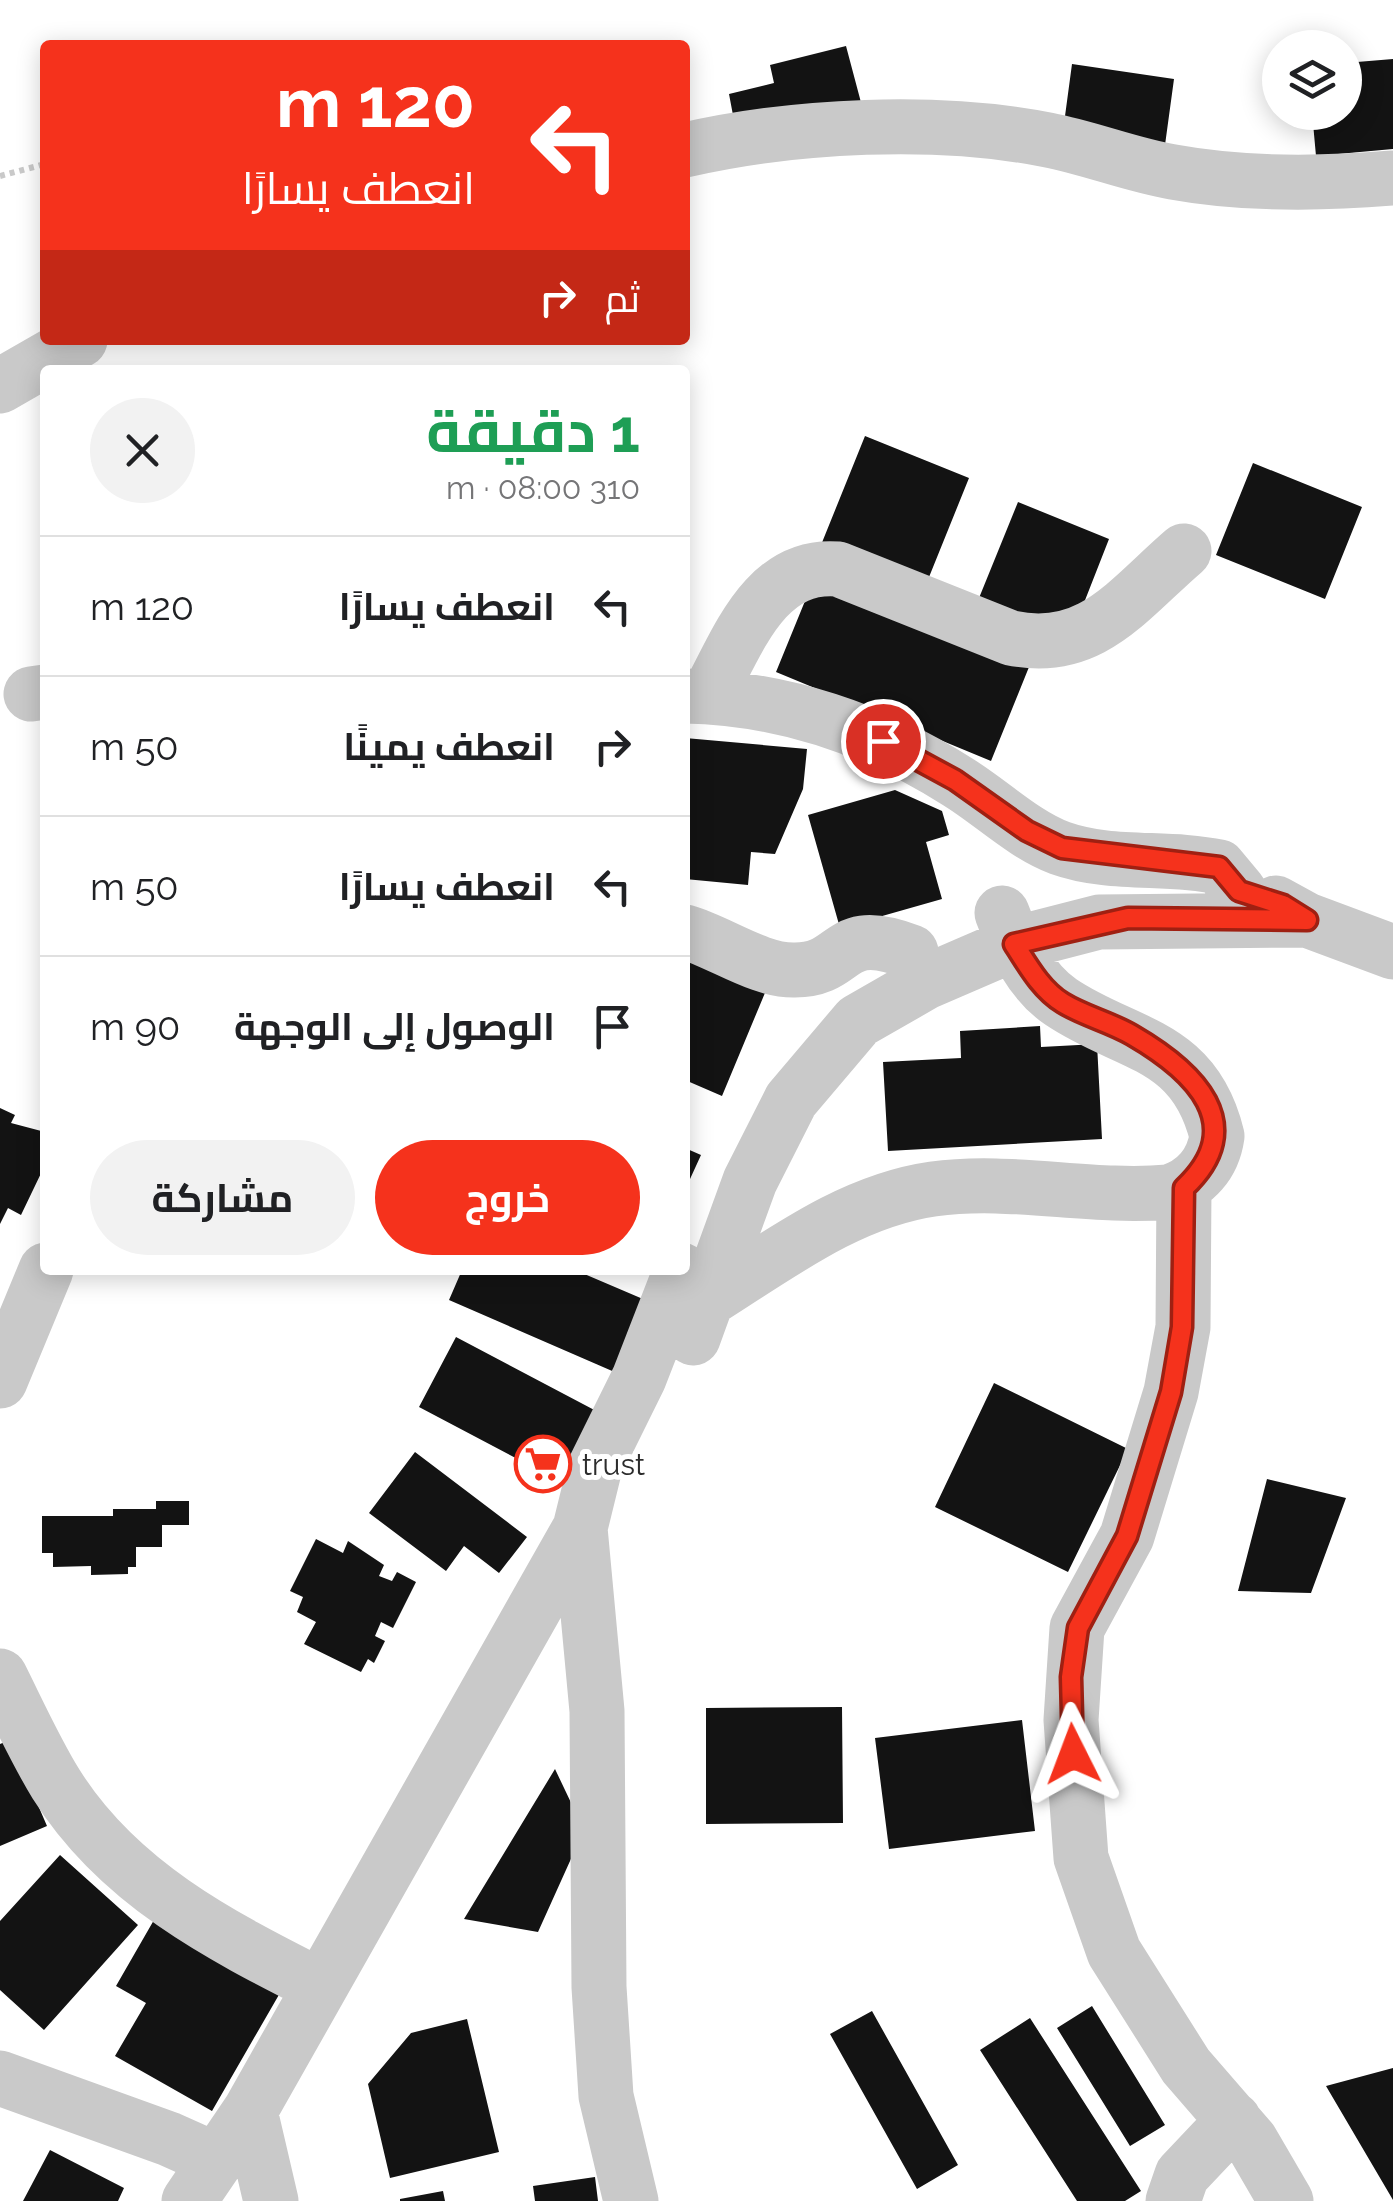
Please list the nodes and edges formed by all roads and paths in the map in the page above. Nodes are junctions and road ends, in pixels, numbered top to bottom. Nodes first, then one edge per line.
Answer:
1 (690, 149) edge
2 (40, 165) edge
3 (0, 176) edge
4 (1393, 178) edge
5 (71, 345) edge
6 (0, 386) edge
7 (1184, 551) dead end
8 (697, 696) edge
9 (1239, 891) junction
10 (1307, 920) junction
11 (1008, 929) junction
12 (690, 934) edge
13 (911, 952) junction
14 (1393, 952) edge
15 (1184, 1188) junction
16 (44, 1275) edge
17 (691, 1276) edge
18 (0, 1381) edge
19 (583, 1518) junction
20 (0, 1676) edge
21 (320, 1986) junction
22 (2, 2084) edge
23 (250, 2110) junction
24 (1234, 2120) junction
25 (202, 2181) edge
26 (270, 2201) edge
27 (631, 2201) edge
28 (1173, 2201) edge
29 (1286, 2201) edge

1 - 4 street
2 - 3 path
5 - 6 street
7 - 8 street
8 - 9 street
9 - 10 street
9 - 11 street
10 - 11 street
10 - 14 street
11 - 13 street
11 - 15 street
11 - 17 street
12 - 13 street
13 - 17 street
15 - 17 street
15 - 24 street
16 - 18 street
17 - 19 street
19 - 21 street
19 - 27 street
20 - 21 street
21 - 23 street
22 - 25 street
23 - 25 street
23 - 26 street
24 - 28 street
24 - 29 street

